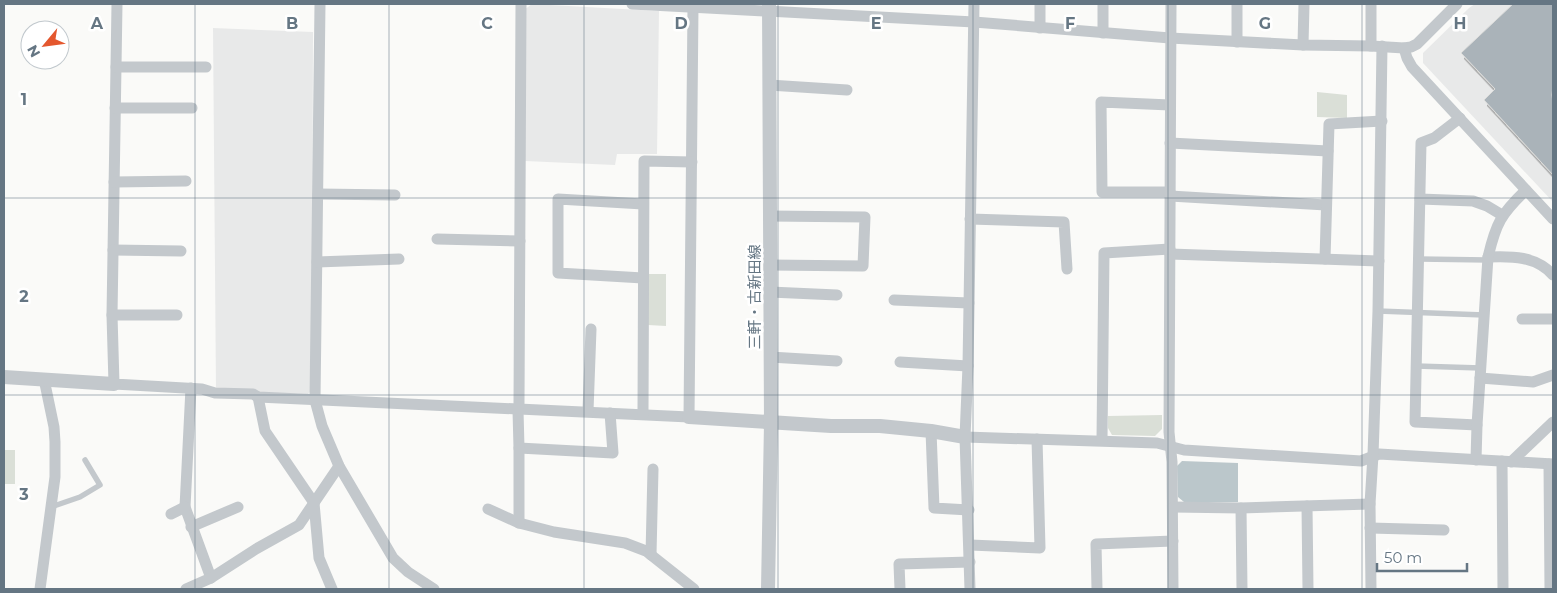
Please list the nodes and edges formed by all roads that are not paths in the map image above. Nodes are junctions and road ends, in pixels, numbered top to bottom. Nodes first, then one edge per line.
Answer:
1 (117, 4) edge
2 (320, 4) edge
3 (521, 4) edge
4 (632, 4) edge
5 (974, 4) edge
6 (1040, 4) edge
7 (1103, 4) edge
8 (1171, 4) edge
9 (1237, 4) edge
10 (1304, 4) edge
11 (1371, 4) edge
12 (1457, 4) edge
13 (667, 5) edge
14 (693, 7) junction
15 (769, 7) edge
16 (974, 22) junction
17 (1040, 28) junction
18 (1102, 33) junction
19 (1170, 38) junction
20 (1237, 42) junction
21 (1303, 45) junction
22 (1377, 46) junction
23 (1404, 48) junction
24 (116, 67) junction
25 (206, 67) dead end
26 (769, 85) junction
27 (847, 90) dead end
28 (1170, 105) junction
29 (115, 108) junction
30 (192, 108) dead end
31 (1460, 118) junction
32 (1382, 122) junction
33 (1170, 143) junction
34 (1328, 151) junction
35 (692, 162) junction
36 (186, 181) dead end
37 (114, 182) junction
38 (1526, 190) junction
39 (318, 194) junction
40 (1170, 194) junction
41 (395, 196) dead end
42 (1420, 199) junction
43 (644, 204) junction
44 (1326, 205) junction
45 (1502, 215) junction
46 (769, 216) junction
47 (1553, 218) edge
48 (970, 219) junction
49 (437, 239) dead end
50 (520, 241) junction
51 (113, 250) junction
52 (181, 251) dead end
53 (1170, 251) junction
54 (1488, 258) junction
55 (399, 259) dead end
56 (1325, 259) junction
57 (1419, 259) junction
58 (1380, 261) junction
59 (317, 262) junction
60 (770, 265) junction
61 (1067, 269) dead end
62 (1553, 274) edge
63 (643, 278) junction
64 (770, 292) junction
65 (837, 295) dead end
66 (894, 300) dead end
67 (969, 303) junction
68 (1378, 311) junction
69 (1418, 312) junction
70 (1484, 314) junction
71 (112, 315) junction
72 (177, 315) dead end
73 (1522, 319) dead end
74 (1553, 319) edge
75 (591, 329) dead end
76 (770, 357) junction
77 (837, 361) dead end
78 (900, 362) dead end
79 (968, 366) junction
80 (1416, 366) junction
81 (1480, 373) junction
82 (1553, 375) edge
83 (4, 377) edge
84 (44, 379) junction
85 (114, 384) junction
86 (191, 388) junction
87 (258, 397) junction
88 (315, 400) junction
89 (518, 410) junction
90 (588, 411) junction
91 (610, 413) junction
92 (643, 414) junction
93 (689, 417) junction
94 (1553, 422) edge
95 (771, 423) junction
96 (1477, 425) junction
97 (931, 431) junction
98 (965, 437) junction
99 (1037, 439) junction
100 (1102, 440) junction
101 (1170, 446) junction
102 (519, 448) junction
103 (1373, 455) junction
104 (85, 460) dead end
105 (1476, 460) junction
106 (1507, 461) junction
107 (1551, 464) edge
108 (339, 466) junction
109 (652, 470) dead end
110 (314, 503) junction
111 (1370, 504) junction
112 (185, 506) junction
113 (1307, 506) junction
114 (50, 507) junction
115 (1173, 507) junction
116 (238, 508) dead end
117 (1241, 508) junction
118 (488, 509) dead end
119 (968, 510) junction
120 (171, 514) dead end
121 (519, 523) junction
122 (191, 527) junction
123 (1370, 528) junction
124 (1444, 530) dead end
125 (1173, 541) junction
126 (970, 545) junction
127 (651, 556) junction
128 (970, 562) junction
129 (211, 578) junction
130 (40, 589) edge
131 (186, 589) edge
132 (332, 589) edge
133 (434, 589) edge
134 (694, 589) edge
135 (768, 589) edge
136 (900, 589) edge
137 (970, 589) edge
138 (1097, 589) edge
139 (1173, 589) edge
140 (1242, 589) edge
141 (1308, 589) edge
142 (1371, 589) edge
143 (1502, 589) edge
144 (1550, 589) edge

1 - 24 street
2 - 39 street
3 - 50 street
4 - 13 street
5 - 16 street
6 - 17 street
7 - 18 street
8 - 19 street
9 - 20 street
10 - 21 street
11 - 22 street
12 - 23 street
13 - 14 street
14 - 15 street
14 - 35 street
15 - 16 street
15 - 26 street, 三軒・古新田線
16 - 17 street
16 - 48 street
17 - 18 street
18 - 19 street
19 - 20 street
19 - 28 street
20 - 21 street
21 - 22 street
22 - 23 street
22 - 32 street
23 - 31 street
24 - 25 street
24 - 29 street
26 - 27 street
26 - 46 street, 三軒・古新田線
28 - 33 street
28 - 40 street
29 - 30 street
29 - 37 street
31 - 38 street
31 - 42 street
32 - 34 street
32 - 58 street
33 - 34 street
33 - 40 street
34 - 44 street
35 - 43 street
35 - 93 street
36 - 37 street
37 - 51 street
38 - 45 street
38 - 47 street
39 - 41 street
39 - 59 street
40 - 44 street
40 - 53 street
42 - 45 street
42 - 57 street
43 - 63 street
43 - 63 street
44 - 56 street
45 - 54 street
46 - 60 street, 三軒・古新田線
46 - 60 street
48 - 61 street
48 - 67 street
49 - 50 street
50 - 89 street
51 - 52 street
51 - 71 street
53 - 56 street
53 - 100 street
53 - 101 street
54 - 57 lane
54 - 62 street
54 - 70 street
55 - 59 street
56 - 58 street
57 - 69 street
58 - 68 street
59 - 88 street
60 - 64 street, 三軒・古新田線
63 - 92 street
64 - 65 street
64 - 76 street, 三軒・古新田線
66 - 67 street
67 - 79 street
68 - 69 lane
68 - 103 street
69 - 70 lane
69 - 80 street
70 - 81 street
71 - 72 street
71 - 85 street
73 - 74 street
75 - 90 street
76 - 77 street
76 - 95 street, 三軒・古新田線
78 - 79 street
79 - 98 street
80 - 81 lane
80 - 96 street
81 - 82 street
81 - 96 street
83 - 84 street
84 - 85 street
84 - 114 street
85 - 86 street
86 - 87 street
86 - 112 street
87 - 88 street
87 - 110 street
88 - 89 street
88 - 108 street
89 - 90 street
89 - 102 street
90 - 91 street
91 - 92 street
91 - 102 street
92 - 93 street
93 - 95 street
94 - 106 street
95 - 97 street
95 - 135 street, 三軒・古新田線
96 - 105 street
97 - 98 street
97 - 119 street
98 - 99 street
98 - 119 street
99 - 100 street
99 - 126 street
100 - 101 street
101 - 103 street
101 - 115 street
102 - 121 street
103 - 105 street
103 - 111 street
104 - 114 lane
105 - 106 street
106 - 107 street
106 - 143 street
107 - 144 street
108 - 110 street
108 - 133 street
109 - 127 street
110 - 129 street
110 - 132 street
111 - 113 street
111 - 123 street
112 - 120 street
112 - 122 street
113 - 117 street
113 - 141 street
114 - 130 street
115 - 117 street
115 - 125 street
116 - 122 street
117 - 140 street
118 - 121 street
119 - 126 street
121 - 127 street
122 - 129 street
123 - 124 street
123 - 142 street
125 - 138 street
125 - 139 street
126 - 128 street
127 - 134 street
128 - 136 street
128 - 137 street
129 - 131 street

